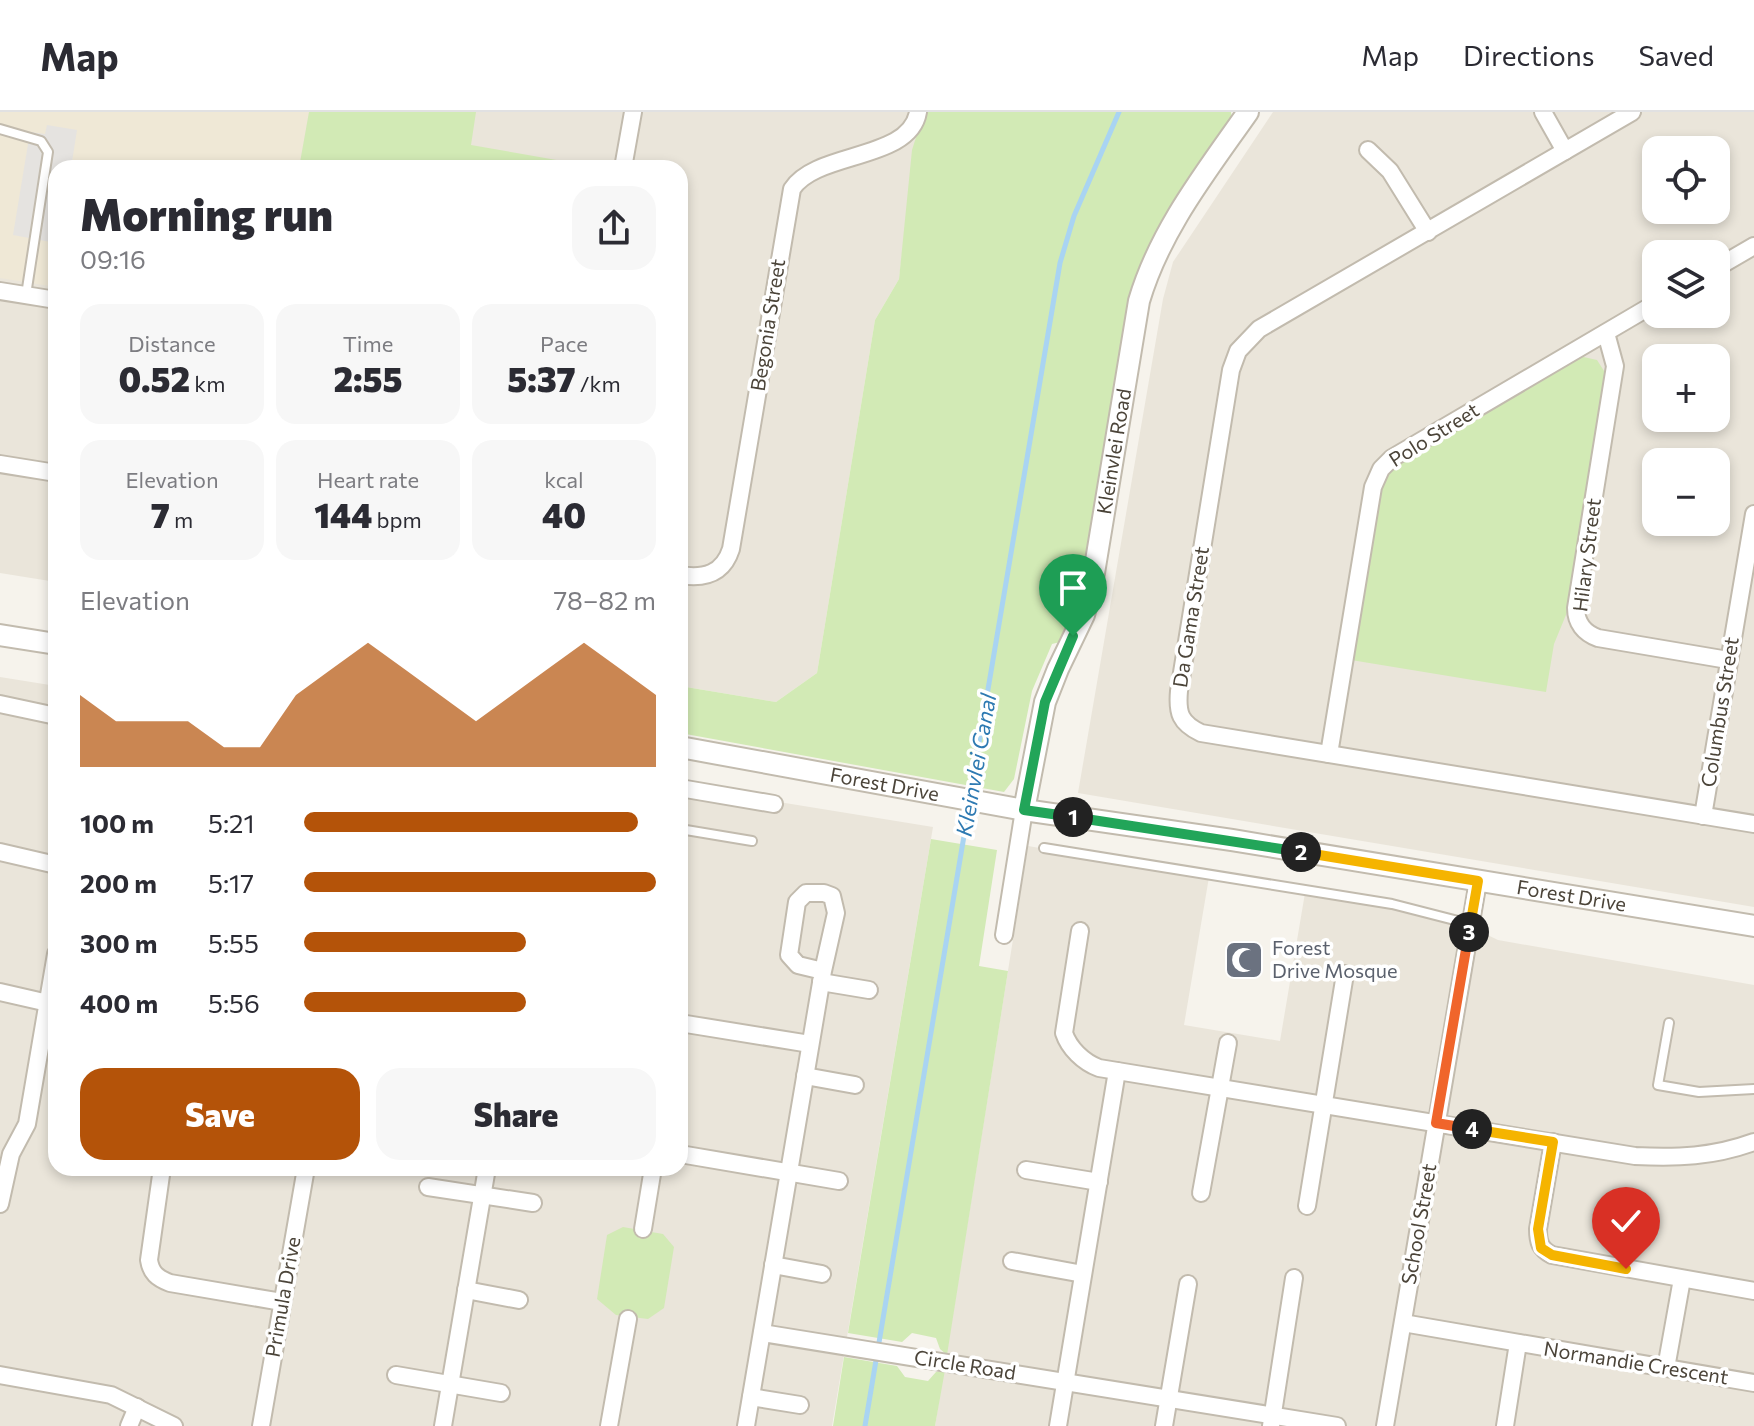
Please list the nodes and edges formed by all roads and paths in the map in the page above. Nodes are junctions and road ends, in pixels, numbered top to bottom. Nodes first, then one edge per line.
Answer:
1 (633, 112) edge
2 (918, 112) edge
3 (1248, 112) edge
4 (1543, 112) edge
5 (1632, 112) edge
6 (0, 129) edge
7 (1368, 150) dead end
8 (1565, 151) junction
9 (624, 160) edge
10 (1428, 232) junction
11 (1754, 246) edge
12 (1730, 260) edge
13 (0, 291) edge
14 (26, 296) junction
15 (48, 299) edge
16 (1642, 311) edge
17 (1606, 333) junction
18 (0, 464) edge
19 (48, 472) edge
20 (1754, 514) edge
21 (688, 576) edge
22 (0, 635) edge
23 (48, 643) edge
24 (1728, 660) junction
25 (0, 704) edge
26 (48, 714) edge
27 (688, 748) edge
28 (1329, 754) junction
29 (688, 789) edge
30 (774, 804) dead end
31 (1024, 810) junction
32 (1703, 816) junction
33 (1754, 824) edge
34 (688, 830) edge
35 (752, 841) dead end
36 (1044, 848) dead end
37 (0, 852) edge
38 (48, 863) edge
39 (1478, 881) junction
40 (1470, 924) junction
41 (1754, 926) edge
42 (1080, 931) dead end
43 (1004, 935) dead end
44 (1345, 974) dead end
45 (822, 977) junction
46 (869, 990) dead end
47 (0, 992) edge
48 (48, 1003) joint
49 (1669, 1023) dead end
50 (688, 1024) edge
51 (1228, 1043) dead end
52 (810, 1044) junction
53 (1117, 1071) junction
54 (805, 1076) junction
55 (855, 1085) dead end
56 (1220, 1088) junction
57 (1754, 1089) edge
58 (1324, 1105) junction
59 (1436, 1123) junction
60 (0, 1135) edge
61 (19, 1140) junction
62 (1553, 1142) junction
63 (1754, 1142) edge
64 (688, 1155) edge
65 (1026, 1170) dead end
66 (789, 1172) junction
67 (161, 1176) edge
68 (305, 1176) edge
69 (486, 1176) edge
70 (652, 1176) edge
71 (839, 1181) dead end
72 (1099, 1182) junction
73 (428, 1187) dead end
74 (1201, 1193) dead end
75 (482, 1196) junction
76 (533, 1203) dead end
77 (0, 1204) edge
78 (1307, 1206) dead end
79 (643, 1229) dead end
80 (1012, 1261) dead end
81 (773, 1265) junction
82 (822, 1274) dead end
83 (1083, 1274) junction
84 (1294, 1278) dead end
85 (1682, 1279) junction
86 (1188, 1284) dead end
87 (466, 1290) junction
88 (1754, 1291) edge
89 (519, 1300) dead end
90 (282, 1302) junction
91 (628, 1319) dead end
92 (1403, 1323) junction
93 (762, 1333) junction
94 (1518, 1343) junction
95 (1666, 1368) junction
96 (0, 1375) edge
97 (396, 1375) dead end
98 (1066, 1381) junction
99 (1754, 1383) edge
100 (450, 1384) junction
101 (501, 1393) dead end
102 (751, 1397) junction
103 (1168, 1399) junction
104 (800, 1405) dead end
105 (137, 1407) junction
106 (1272, 1420) edge
107 (129, 1426) edge
108 (174, 1426) edge
109 (261, 1426) edge
110 (443, 1426) edge
111 (609, 1426) edge
112 (746, 1426) edge
113 (1058, 1426) edge
114 (1164, 1426) edge
115 (1337, 1426) edge
116 (1385, 1426) edge
117 (1505, 1426) edge

1 - 9 street
2 - 21 street, Begonia Street
3 - 31 street, Kleinvlei Road
4 - 8 street
5 - 8 street, Da Gama Street
6 - 14 lane
7 - 10 street
8 - 10 street, Da Gama Street
10 - 28 street, Da Gama Street
11 - 12 street
13 - 14 street
14 - 15 street
16 - 17 street, Polo Street
17 - 24 street, Hilary Street
17 - 28 street, Polo Street
18 - 19 street
20 - 24 street, Columbus Street
22 - 23 street
24 - 32 street, Columbus Street
25 - 26 street
27 - 31 street, Forest Drive
28 - 32 street, Da Gama Street
29 - 30 street
31 - 39 street, Forest Drive
31 - 43 street
32 - 33 street, Da Gama Street
34 - 35 lane
36 - 40 lane
37 - 38 street
39 - 40 street, School Street
39 - 41 street, Forest Drive
40 - 59 street, School Street
42 - 53 street
44 - 58 street
45 - 45 street
45 - 46 street
45 - 52 street
47 - 48 street
48 - 61 street
49 - 57 lane
50 - 52 street
51 - 56 street
52 - 54 street
53 - 56 street
53 - 72 street
54 - 55 street
54 - 66 street
56 - 58 street
56 - 74 street
58 - 59 street
58 - 78 street
59 - 62 street
59 - 92 street, School Street
60 - 61 street
61 - 77 street
62 - 63 street
62 - 85 street
64 - 66 street
65 - 72 street
66 - 71 street
66 - 81 street
67 - 90 street
68 - 90 street, Primula Drive
69 - 75 street
70 - 79 street
72 - 83 street
73 - 75 street
75 - 76 street
75 - 87 street
80 - 83 street
81 - 82 street
81 - 93 street
83 - 98 street
84 - 106 street
85 - 88 street
85 - 95 street
86 - 103 street
87 - 89 street
87 - 100 street
90 - 109 street, Primula Drive
91 - 111 street
92 - 94 street, Normandie Crescent
92 - 116 street, School Street
93 - 98 street, Circle Road
93 - 102 street
94 - 95 street, Normandie Crescent
94 - 117 street, Normandie Crescent
95 - 99 street, Normandie Crescent
96 - 105 street
97 - 100 street
98 - 103 street, Circle Road
98 - 113 street
100 - 101 street
100 - 110 street
102 - 104 street
102 - 112 street
103 - 106 street, Circle Road
103 - 114 street
105 - 107 street
105 - 108 street
106 - 115 street, Circle Road

